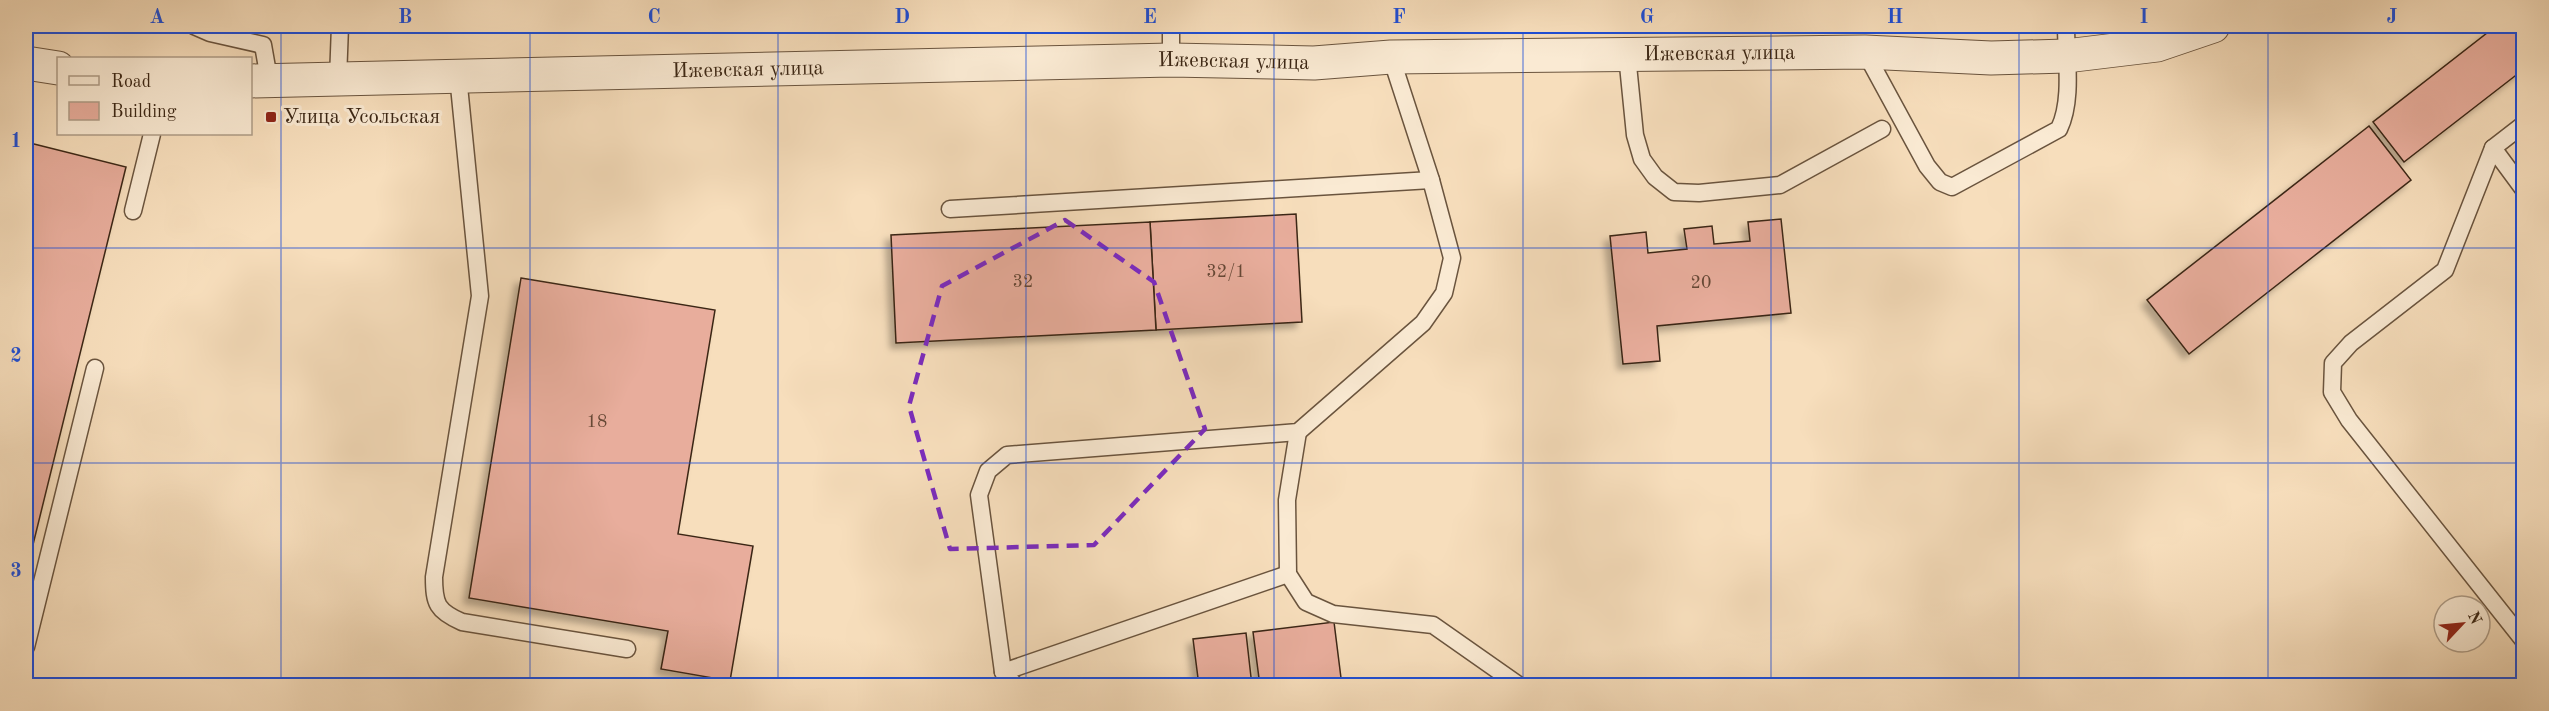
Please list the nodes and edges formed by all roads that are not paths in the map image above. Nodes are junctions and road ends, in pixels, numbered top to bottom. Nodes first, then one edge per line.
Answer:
1 (194, 26) edge
2 (340, 26) edge
3 (1171, 26) edge
4 (2213, 26) edge
5 (2066, 41) edge
6 (1865, 52) junction
7 (1627, 55) junction
8 (1391, 57) junction
9 (1171, 60) junction
10 (26, 63) edge
11 (57, 68) edge
12 (458, 76) junction
13 (338, 79) junction
14 (260, 80) edge
15 (2523, 124) edge
16 (1882, 129) dead end
17 (153, 135) edge
18 (2493, 148) junction
19 (1431, 180) junction
20 (2523, 190) edge
21 (950, 209) dead end
22 (133, 211) dead end
23 (95, 368) dead end
24 (1298, 432) junction
25 (1288, 574) junction
26 (2523, 641) edge
27 (26, 647) edge
28 (627, 649) dead end
29 (1003, 672) junction
30 (1016, 686) edge
31 (1520, 686) edge

1 - 14 lane
2 - 13 lane
3 - 9 lane
4 - 5 street, Ижевская улица
5 - 6 street, Ижевская улица
5 - 6 lane
6 - 7 street, Ижевская улица
7 - 8 street, Ижевская улица
7 - 16 lane
8 - 9 street, Ижевская улица
8 - 19 lane
9 - 12 street, Ижевская улица
10 - 11 street
12 - 13 street, Ижевская улица
12 - 28 lane
13 - 14 street, Ижевская улица
15 - 18 lane
17 - 22 lane
18 - 20 lane
18 - 26 lane
19 - 21 lane
19 - 24 lane
23 - 27 lane
24 - 25 lane
24 - 29 lane
25 - 29 lane
25 - 31 lane
29 - 30 lane

